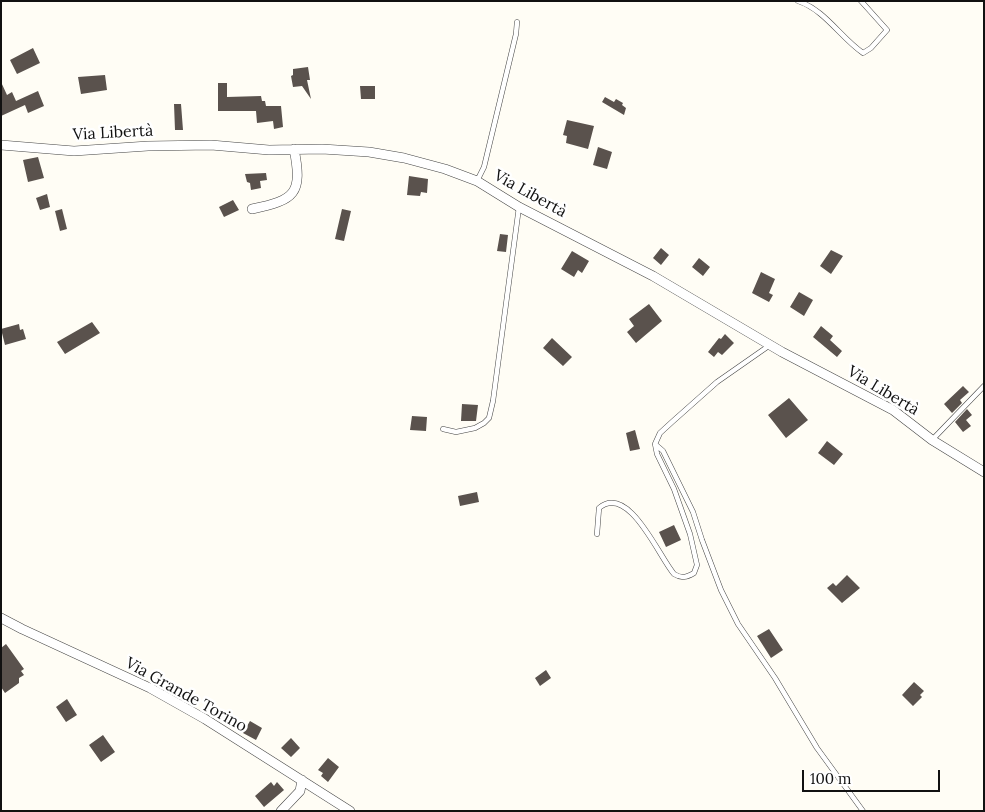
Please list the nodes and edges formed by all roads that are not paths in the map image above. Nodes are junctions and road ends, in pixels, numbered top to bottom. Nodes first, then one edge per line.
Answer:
1 (798, 1) edge
2 (861, 1) edge
3 (517, 22) dead end
4 (1, 145) edge
5 (294, 149) junction
6 (477, 181) junction
7 (519, 207) junction
8 (252, 209) dead end
9 (770, 344) junction
10 (984, 386) edge
11 (443, 429) dead end
12 (932, 440) junction
13 (655, 444) junction
14 (984, 472) edge
15 (597, 534) dead end
16 (1, 618) edge
17 (302, 780) junction
18 (281, 811) edge
19 (350, 811) edge
20 (863, 811) edge

1 - 2 lane
3 - 6 lane
4 - 5 street, Via Libertà
5 - 6 street, Via Libertà
5 - 8 street
6 - 7 street, Via Libertà
7 - 9 street, Via Libertà
7 - 11 lane
9 - 12 street, Via Libertà
9 - 13 lane
10 - 12 lane
12 - 14 street, Via Libertà
13 - 15 lane
13 - 20 lane
16 - 17 street, Via Grande Torino
17 - 18 street
17 - 19 street, Via Grande Torino

